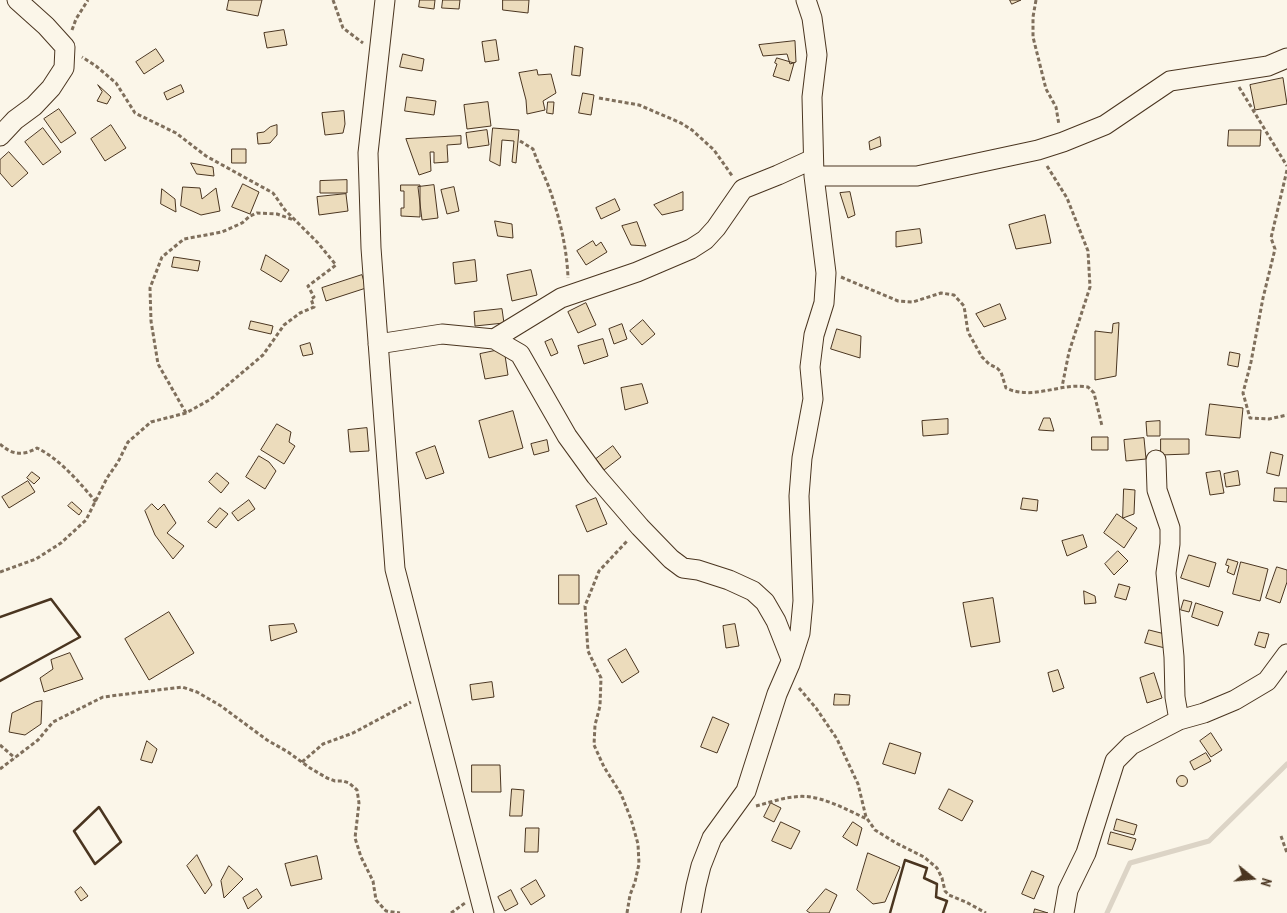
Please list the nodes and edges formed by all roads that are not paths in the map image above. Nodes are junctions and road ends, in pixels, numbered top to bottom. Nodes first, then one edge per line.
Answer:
1 (18, 0) edge
2 (385, 0) edge
3 (806, 0) edge
4 (1287, 58) edge
5 (0, 136) edge
6 (814, 167) junction
7 (494, 339) junction
8 (378, 344) junction
9 (1156, 460) dead end
10 (1287, 654) edge
11 (791, 662) junction
12 (1179, 720) junction
13 (484, 913) edge
14 (691, 913) edge
15 (1064, 913) edge

1 - 5 street
2 - 8 street
3 - 6 street
4 - 6 street
6 - 7 street
6 - 11 street
7 - 8 street
7 - 11 street
8 - 13 street
9 - 12 street
10 - 12 street
11 - 14 street
12 - 15 street

